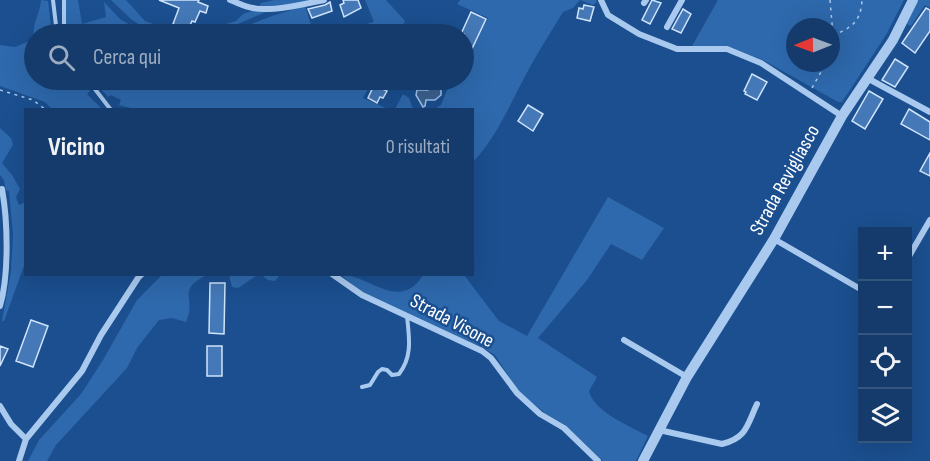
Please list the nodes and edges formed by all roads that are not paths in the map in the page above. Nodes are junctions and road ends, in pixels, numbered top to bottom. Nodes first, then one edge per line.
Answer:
1 (54, 0) edge
2 (64, 0) edge
3 (230, 0) edge
4 (324, 0) edge
5 (601, 0) edge
6 (682, 0) edge
7 (913, 0) edge
8 (56, 24) edge
9 (64, 24) edge
10 (667, 27) dead end
11 (867, 78) junction
12 (96, 90) edge
13 (109, 108) edge
14 (930, 112) edge
15 (842, 116) junction
16 (2, 189) dead end
17 (930, 220) edge
18 (774, 239) junction
19 (912, 251) edge
20 (140, 276) edge
21 (335, 276) edge
22 (858, 288) edge
23 (0, 306) edge
24 (407, 316) junction
25 (624, 340) dead end
26 (687, 377) junction
27 (362, 387) dead end
28 (757, 404) dead end
29 (0, 406) edge
30 (659, 430) junction
31 (26, 439) junction
32 (19, 461) edge
33 (598, 461) edge
34 (643, 461) edge

1 - 8 lane
2 - 9 lane
3 - 4 street
5 - 15 street
6 - 10 street
7 - 11 street, Strada Revigliasco
11 - 14 street
11 - 15 street, Strada Revigliasco
12 - 13 lane
15 - 18 street, Strada Revigliasco
16 - 23 street
17 - 19 street
18 - 22 street
18 - 26 street, Strada Revigliasco
20 - 31 street
21 - 24 street, Strada Visone
24 - 27 lane
24 - 33 street, Strada Visone
25 - 26 street
26 - 30 street, Strada Revigliasco
28 - 30 street
29 - 31 street
30 - 34 street, Strada Revigliasco
31 - 32 street

